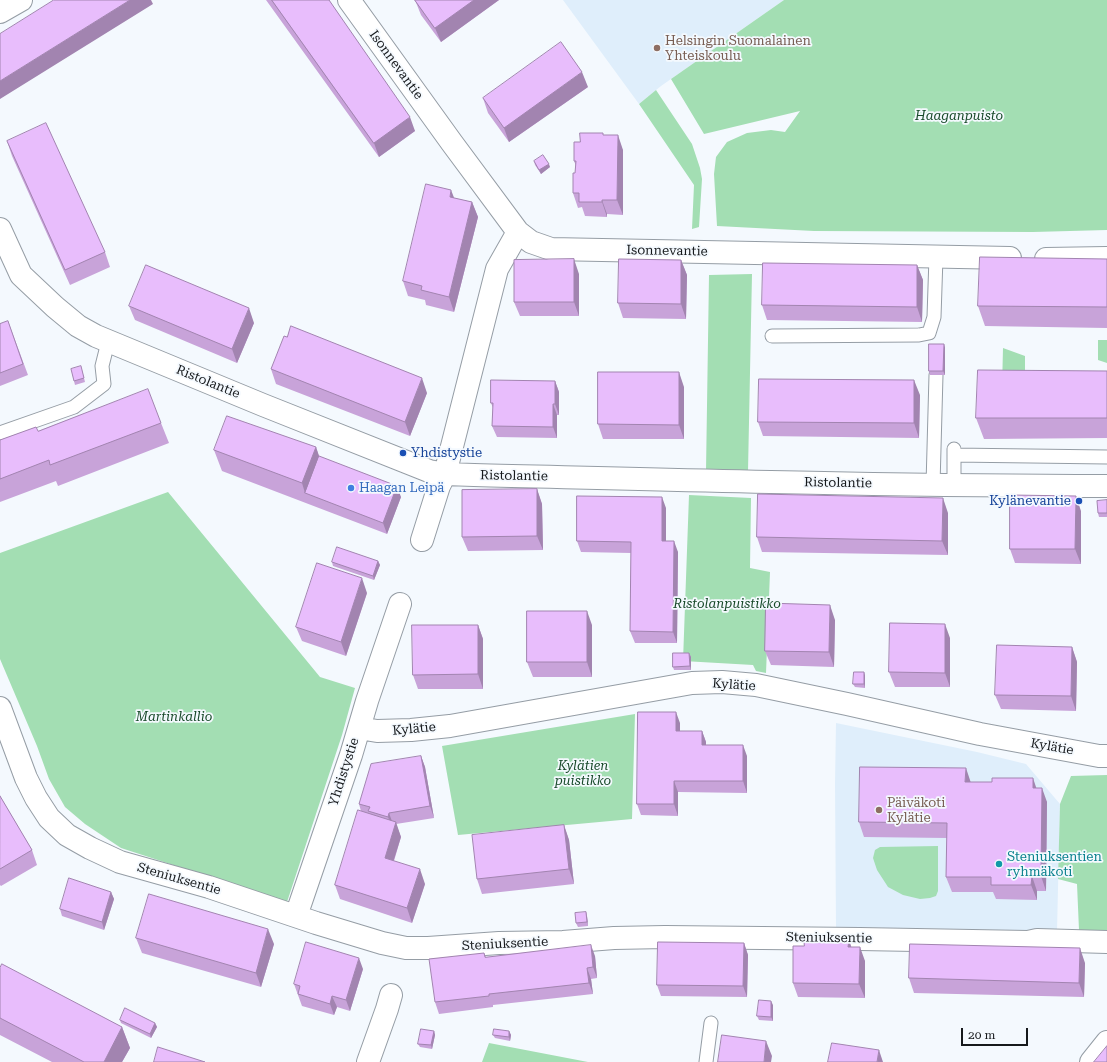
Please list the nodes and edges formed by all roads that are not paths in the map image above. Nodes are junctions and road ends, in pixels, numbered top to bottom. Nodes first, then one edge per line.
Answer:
1 (21, 0) edge
2 (350, 0) edge
3 (0, 12) edge
4 (0, 229) edge
5 (518, 232) junction
6 (936, 257) junction
7 (1107, 258) edge
8 (0, 269) edge
9 (21, 275) junction
10 (772, 336) dead end
11 (108, 342) junction
12 (936, 375) edge
13 (0, 433) edge
14 (1107, 457) edge
15 (445, 474) junction
16 (944, 485) junction
17 (1107, 486) edge
18 (422, 540) dead end
19 (400, 604) dead end
20 (0, 708) edge
21 (359, 728) junction
22 (5, 738) edge
23 (1107, 756) edge
24 (296, 916) junction
25 (1107, 942) edge
26 (391, 995) dead end
27 (711, 1023) dead end
28 (1107, 1042) edge
29 (368, 1062) edge
30 (706, 1062) edge
31 (1091, 1062) edge

1 - 3 street
2 - 5 street, Isonnevantie
4 - 9 street, Ristolantie
5 - 6 street, Isonnevantie
5 - 15 street
6 - 7 street, Isonnevantie
6 - 10 lane
8 - 9 street
9 - 11 street, Ristolantie
11 - 13 lane
11 - 15 street, Ristolantie
12 - 16 lane
14 - 16 lane
15 - 16 street, Ristolantie
15 - 18 street
16 - 17 street, Ristolantie
19 - 21 street, Yhdistystie
20 - 22 street, Steniuksentie
21 - 23 street, Kylätie
21 - 24 street, Yhdistystie
22 - 24 street, Steniuksentie
24 - 25 street, Steniuksentie
26 - 29 street
27 - 30 lane
28 - 31 street

